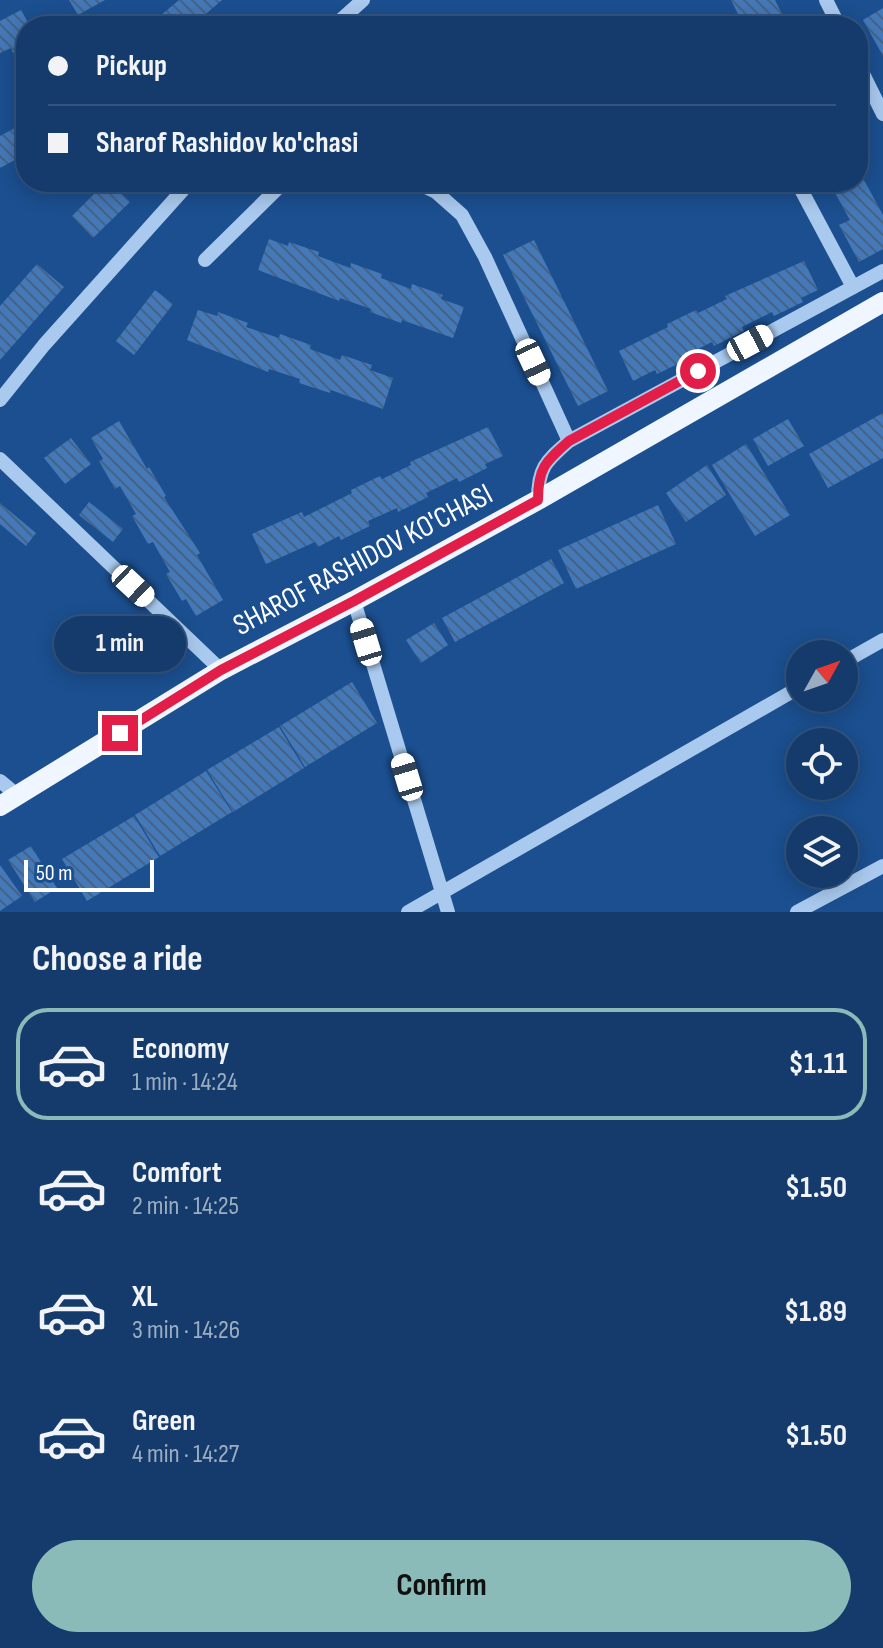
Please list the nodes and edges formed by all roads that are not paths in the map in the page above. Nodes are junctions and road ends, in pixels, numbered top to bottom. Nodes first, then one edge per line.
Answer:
1 (363, 0) edge
2 (345, 16) edge
3 (868, 84) edge
4 (883, 114) edge
5 (181, 192) edge
6 (274, 192) edge
7 (436, 192) edge
8 (802, 192) edge
9 (205, 260) dead end
10 (883, 271) edge
11 (853, 287) junction
12 (883, 302) edge
13 (0, 400) edge
14 (569, 441) junction
15 (0, 459) edge
16 (538, 500) junction
17 (354, 601) junction
18 (883, 640) edge
19 (858, 654) edge
20 (221, 670) junction
21 (786, 695) edge
22 (0, 781) edge
23 (9, 801) edge
24 (883, 866) edge
25 (442, 892) junction
26 (408, 912) edge
27 (448, 912) edge
28 (797, 912) edge

1 - 2 street
3 - 4 street
5 - 13 street
6 - 9 street
7 - 14 street
8 - 11 street
10 - 11 street
11 - 14 street
12 - 16 main road, SHAROF RASHIDOV KO'CHASI
14 - 16 street
15 - 20 street
16 - 17 main road, SHAROF RASHIDOV KO'CHASI
17 - 20 main road, SHAROF RASHIDOV KO'CHASI
17 - 25 street
18 - 19 street
20 - 23 main road, SHAROF RASHIDOV KO'CHASI
21 - 25 street
22 - 23 street
24 - 28 street
25 - 26 street
25 - 27 street

